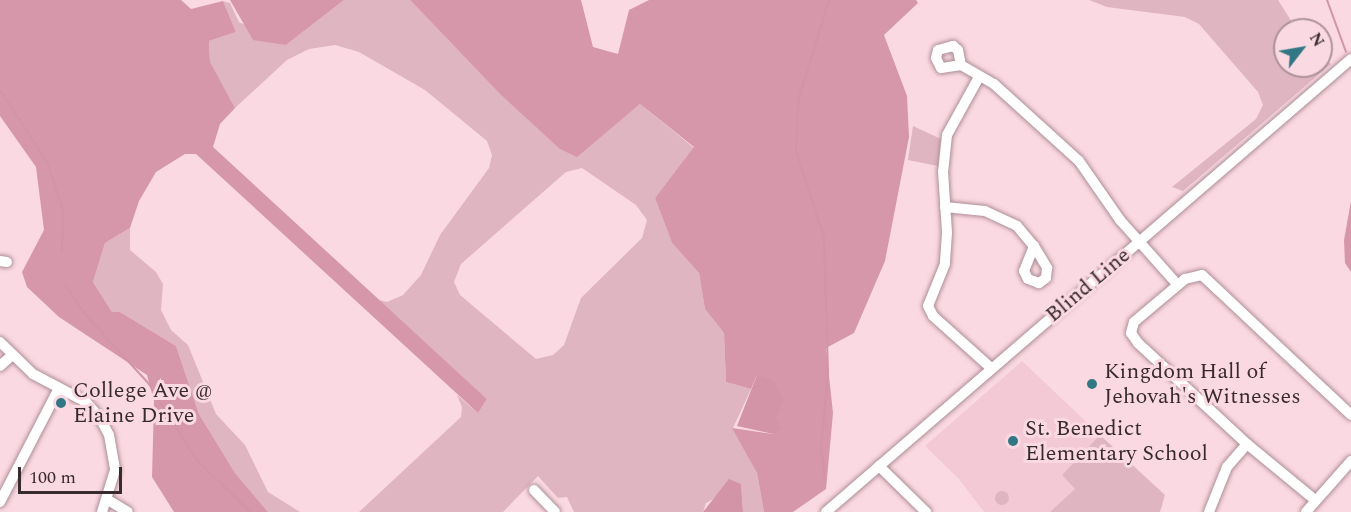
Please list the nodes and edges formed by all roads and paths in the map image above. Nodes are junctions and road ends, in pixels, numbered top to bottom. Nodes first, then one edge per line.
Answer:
1 (1351, 59) edge
2 (961, 66) dead end
3 (979, 77) junction
4 (945, 207) junction
5 (1139, 241) junction
6 (1034, 246) dead end
7 (1178, 285) junction
8 (0, 342) edge
9 (11, 356) junction
10 (0, 366) edge
11 (991, 368) junction
12 (59, 388) junction
13 (1351, 415) edge
14 (1247, 444) junction
15 (1351, 461) edge
16 (879, 466) junction
17 (534, 490) dead end
18 (108, 500) junction
19 (1315, 500) junction
20 (0, 502) edge
21 (102, 512) edge
22 (128, 512) edge
23 (555, 512) edge
24 (826, 512) edge
25 (926, 512) edge
26 (1209, 512) edge
27 (1306, 512) edge

1 - 5 street, Blind Line
2 - 3 street
3 - 4 street
3 - 5 street
4 - 6 street
4 - 11 street
5 - 7 street
5 - 11 street, Blind Line
7 - 13 street
7 - 14 street
8 - 9 street
9 - 10 street
9 - 12 street
11 - 16 street, Blind Line
12 - 18 street
12 - 20 street
14 - 19 street
14 - 26 street
15 - 19 street
16 - 24 street, Blind Line
16 - 25 street
17 - 23 street
18 - 21 street
18 - 22 street
19 - 27 street

